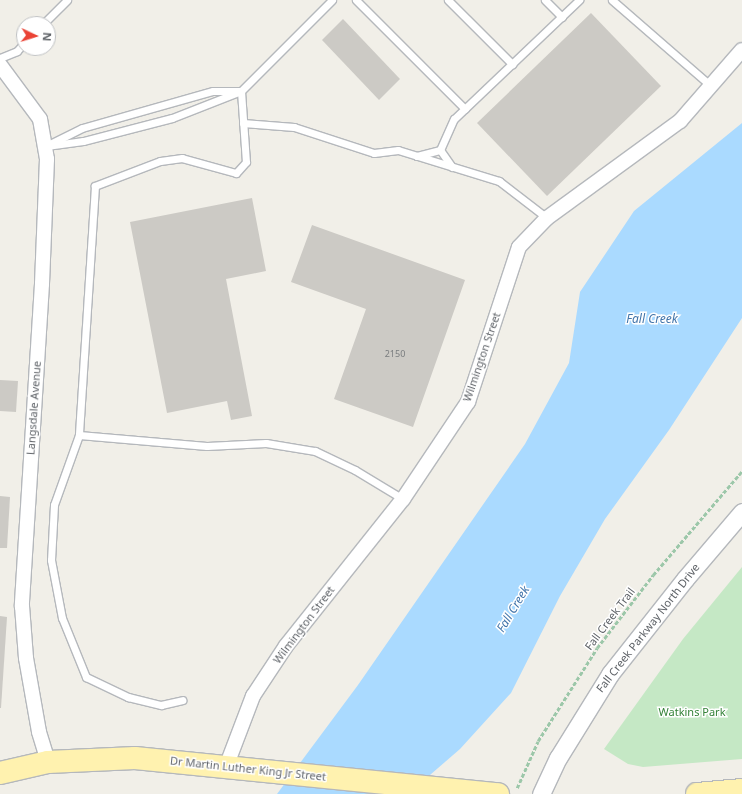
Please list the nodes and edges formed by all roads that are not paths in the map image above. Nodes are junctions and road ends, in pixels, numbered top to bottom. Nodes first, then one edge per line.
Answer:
1 (67, 0) edge
2 (332, 0) edge
3 (356, 0) edge
4 (448, 0) edge
5 (545, 0) edge
6 (580, 0) edge
7 (612, 0) edge
8 (51, 16) edge
9 (562, 17) junction
10 (742, 50) edge
11 (16, 51) edge
12 (0, 58) edge
13 (512, 64) junction
14 (0, 65) edge
15 (711, 86) junction
16 (241, 91) junction
17 (465, 109) junction
18 (243, 123) junction
19 (46, 146) junction
20 (440, 150) junction
21 (417, 156) junction
22 (452, 167) junction
23 (547, 218) junction
24 (79, 435) junction
25 (403, 499) junction
26 (742, 512) edge
27 (182, 700) dead end
28 (48, 762) junction
29 (226, 767) junction
30 (0, 773) edge
31 (742, 790) edge
32 (491, 794) edge
33 (542, 794) edge
34 (697, 794) edge

1 - 8 lane
2 - 16 lane
3 - 17 lane
4 - 13 lane
5 - 9 lane
6 - 9 lane
7 - 15 lane
9 - 13 lane
10 - 15 street, Wilmington Street
11 - 12 lane
13 - 17 lane
14 - 19 street, Langsdale Avenue
15 - 23 street, Wilmington Street
16 - 18 lane
16 - 19 lane
16 - 19 lane
17 - 20 lane
18 - 21 lane
18 - 24 lane
19 - 28 street, Langsdale Avenue
20 - 21 lane
20 - 22 lane
21 - 22 lane
22 - 23 lane
23 - 25 street, Wilmington Street
24 - 25 lane
24 - 27 lane
25 - 29 street, Wilmington Street
26 - 33 street, Fall Creek Parkway North Drive
28 - 29 main road, Dr Martin Luther King Jr Street
28 - 30 main road, Dr Martin Luther King Jr Street
29 - 32 main road, Dr Martin Luther King Jr Street
31 - 34 main road

